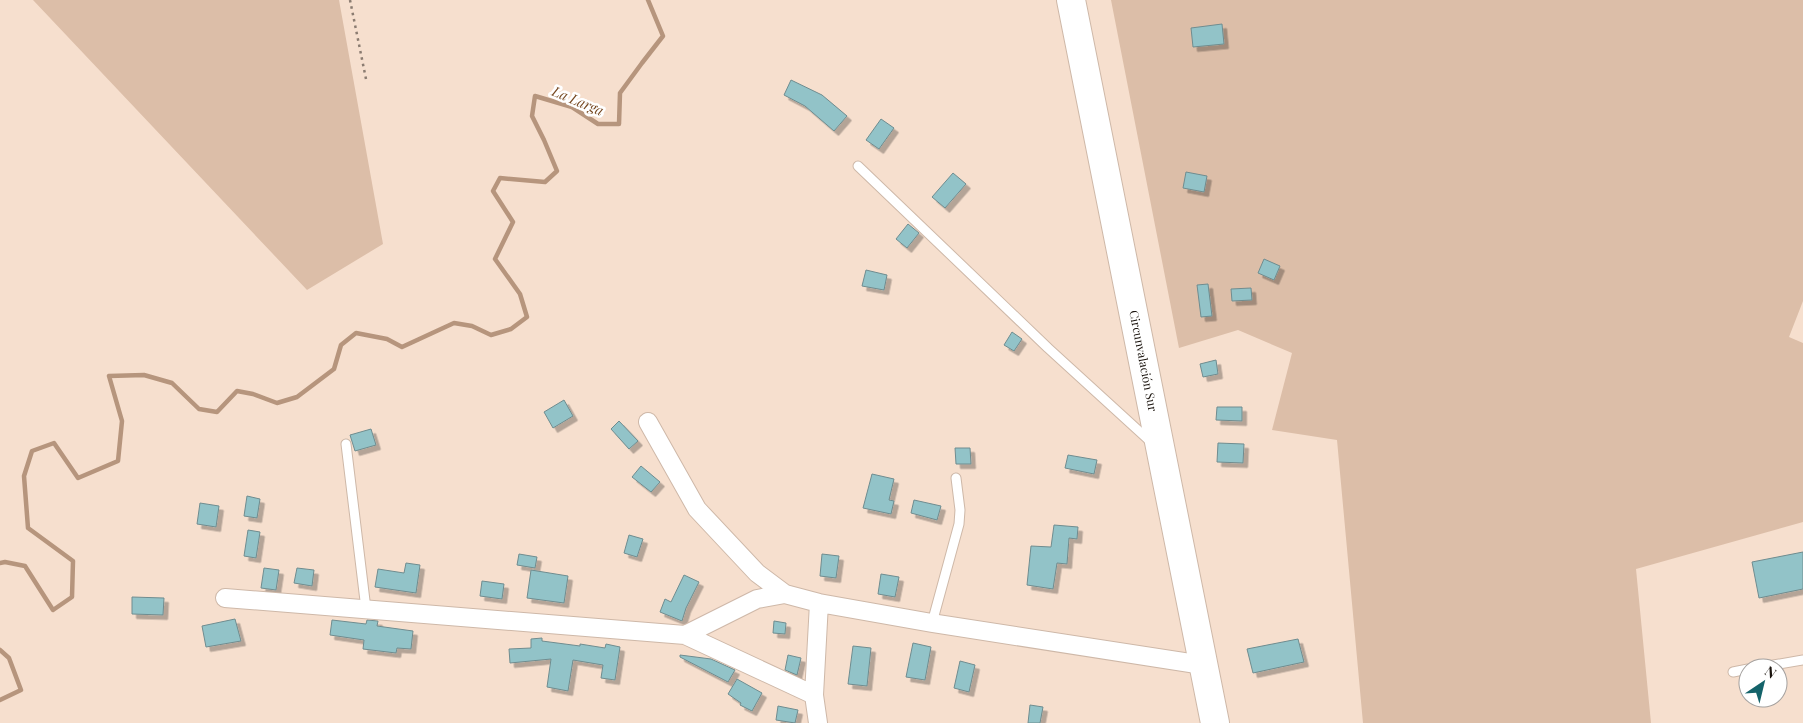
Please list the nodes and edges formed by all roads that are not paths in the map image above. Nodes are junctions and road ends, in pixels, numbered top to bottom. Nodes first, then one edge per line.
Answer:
1 (1071, 0) edge
2 (858, 166) dead end
3 (648, 422) dead end
4 (346, 444) dead end
5 (1161, 451) junction
6 (956, 478) dead end
7 (785, 594) junction
8 (224, 598) dead end
9 (820, 602) junction
10 (366, 609) junction
11 (932, 623) junction
12 (684, 635) junction
13 (1803, 660) edge
14 (1788, 663) edge
15 (1203, 665) junction
16 (1738, 671) edge
17 (1733, 672) dead end
18 (814, 695) junction
19 (818, 723) edge
20 (1215, 723) edge

1 - 5 main road, Circunvalación Sur
2 - 5 lane
3 - 7 street
4 - 10 lane
5 - 15 main road, Circunvalación Sur
6 - 11 lane
7 - 9 street
7 - 12 street
8 - 10 street
9 - 11 street
9 - 18 street
10 - 12 street
11 - 15 street
12 - 18 street
13 - 14 lane
15 - 20 main road, Circunvalación Sur
16 - 17 lane
18 - 19 street

